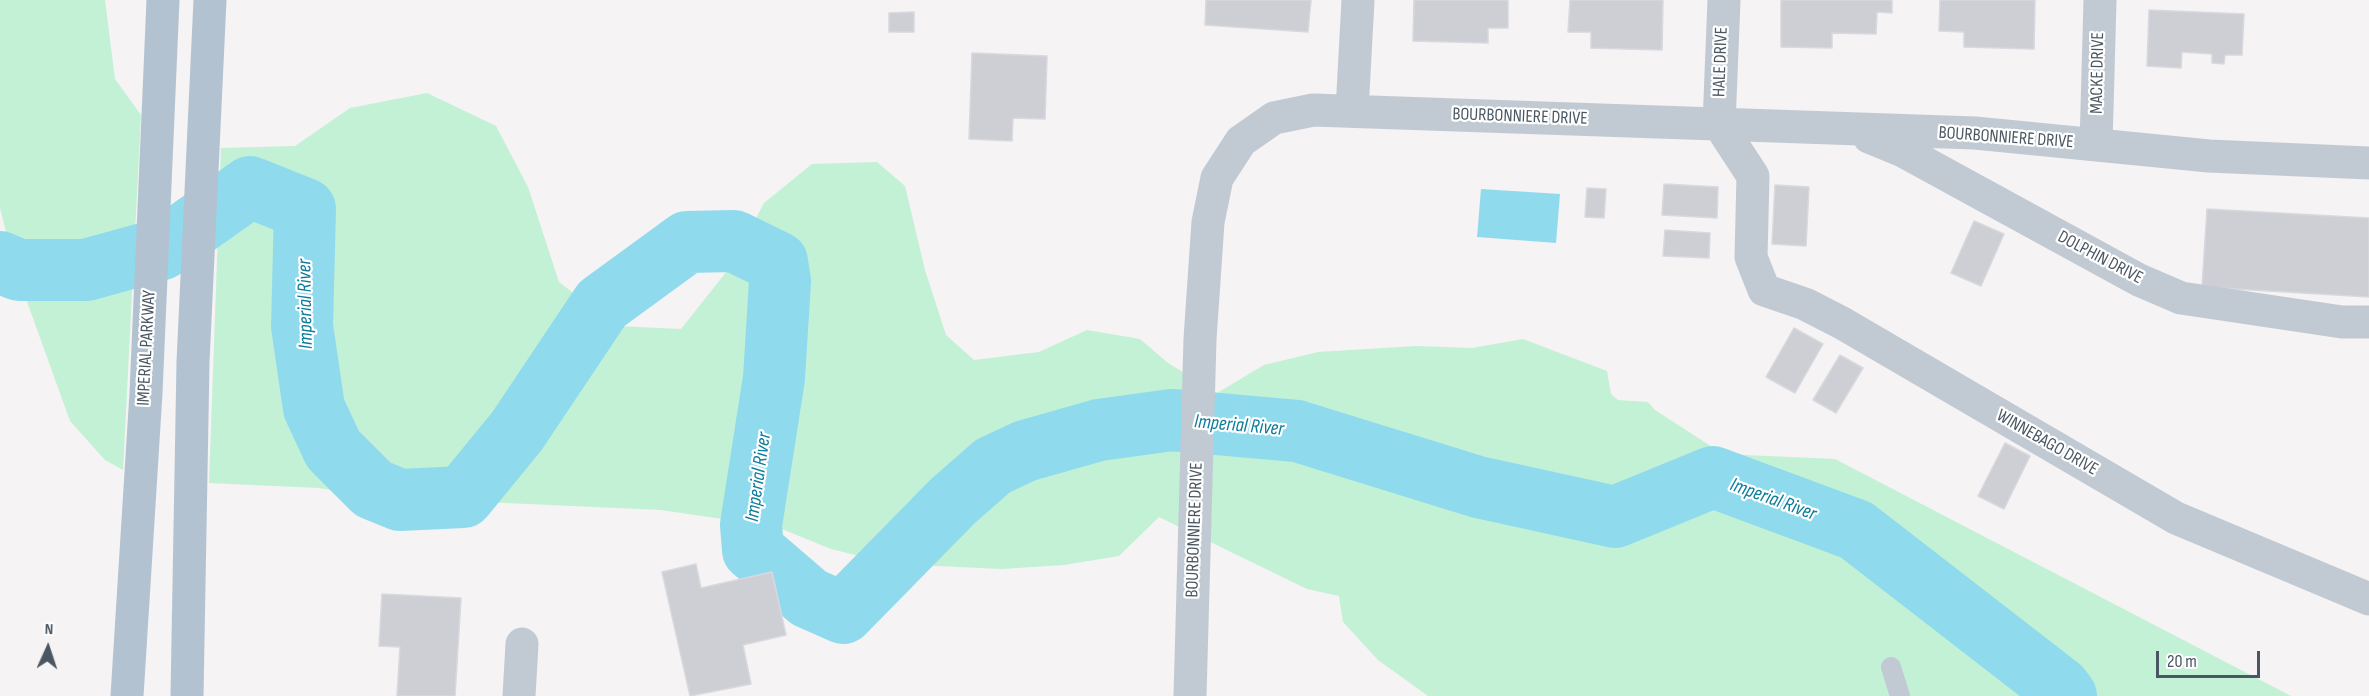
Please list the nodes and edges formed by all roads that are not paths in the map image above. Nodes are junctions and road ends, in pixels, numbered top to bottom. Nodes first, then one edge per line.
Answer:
1 (164, 0) edge
2 (1358, 0) edge
3 (1724, 0) edge
4 (2100, 0) edge
5 (210, 9) edge
6 (1352, 111) junction
7 (1719, 124) junction
8 (1851, 130) junction
9 (2096, 146) junction
10 (2369, 163) edge
11 (2369, 322) edge
12 (2369, 599) edge
13 (522, 644) dead end
14 (1891, 668) dead end
15 (127, 696) edge
16 (187, 696) edge
17 (519, 696) edge
18 (1190, 696) edge
19 (1900, 696) edge

1 - 15 main road, IMPERIAL PARKWAY
2 - 6 street
3 - 7 street, HALE DRIVE
4 - 9 street, MACKE DRIVE
5 - 16 main road
6 - 7 street, BOURBONNIERE DRIVE
6 - 18 street, BOURBONNIERE DRIVE
7 - 8 street, BOURBONNIERE DRIVE
7 - 12 street, WINNEBAGO DRIVE
8 - 9 street, BOURBONNIERE DRIVE
8 - 11 street, DOLPHIN DRIVE
9 - 10 street, BOURBONNIERE DRIVE
13 - 17 street
14 - 19 lane

